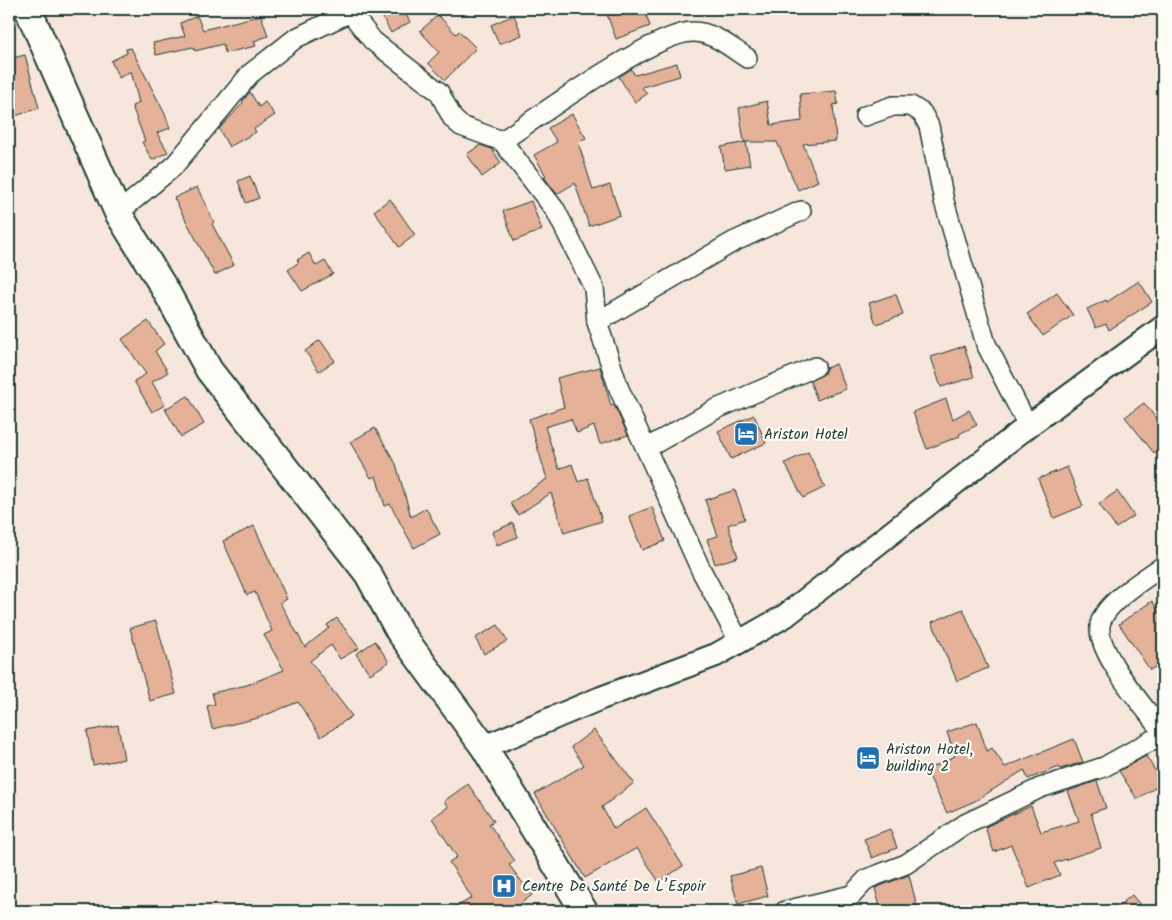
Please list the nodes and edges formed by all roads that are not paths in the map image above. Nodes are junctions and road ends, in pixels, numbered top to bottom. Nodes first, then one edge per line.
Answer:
1 (28, 9) edge
2 (354, 10) edge
3 (747, 58) dead end
4 (865, 116) dead end
5 (502, 141) junction
6 (800, 211) dead end
7 (118, 213) junction
8 (597, 322) junction
9 (1163, 327) edge
10 (815, 367) dead end
11 (1028, 426) junction
12 (647, 448) junction
13 (1163, 566) edge
14 (739, 641) junction
15 (1163, 733) edge
16 (484, 747) junction
17 (584, 911) edge
18 (784, 911) edge

1 - 7 main road
2 - 5 street
2 - 7 street
3 - 5 street
4 - 11 street
5 - 8 street
6 - 8 street
7 - 16 main road
8 - 12 street
9 - 11 street
10 - 12 street
11 - 14 street
12 - 14 street
13 - 15 street
14 - 16 street
15 - 18 street
16 - 17 main road

